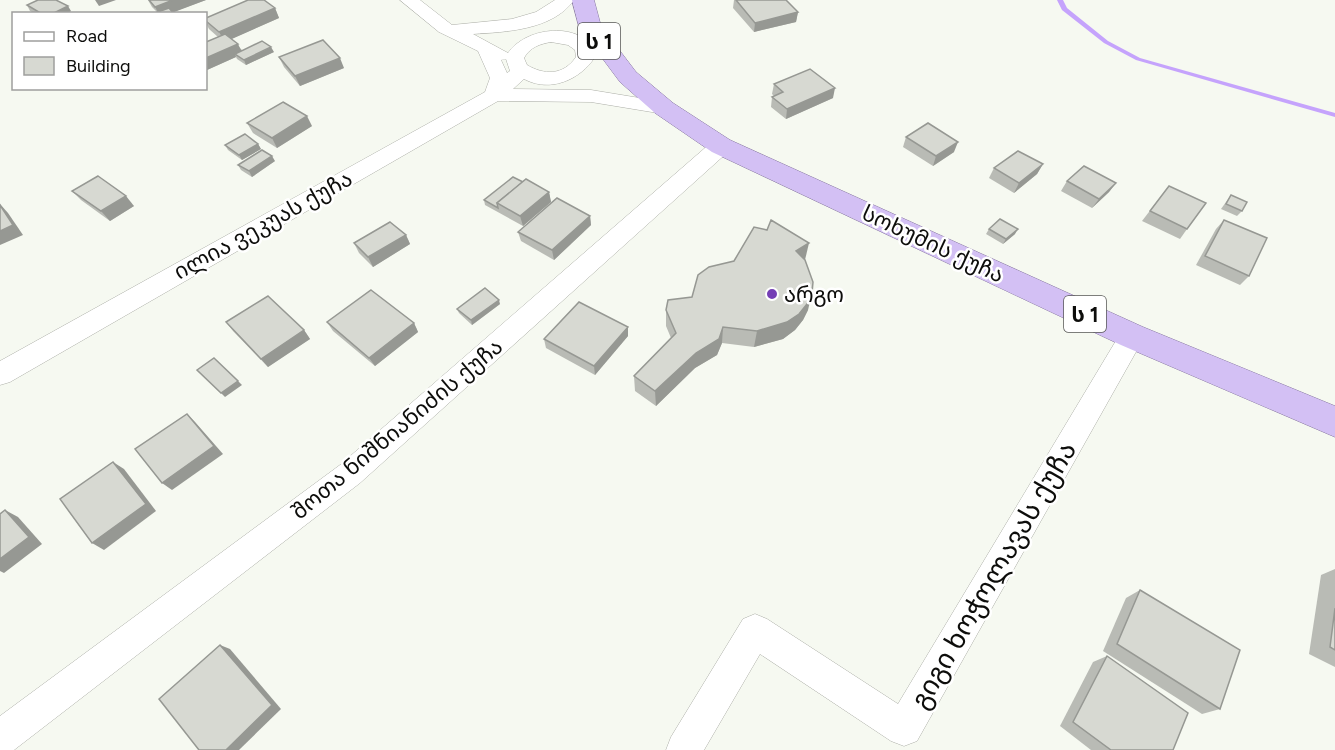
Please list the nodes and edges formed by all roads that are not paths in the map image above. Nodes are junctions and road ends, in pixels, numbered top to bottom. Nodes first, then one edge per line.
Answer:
1 (409, 0) edge
2 (583, 0) edge
3 (562, 3) edge
4 (449, 30) junction
5 (530, 42) junction
6 (484, 47) junction
7 (594, 48) junction
8 (519, 68) junction
9 (555, 78) junction
10 (494, 95) junction
11 (591, 96) junction
12 (664, 108) junction
13 (721, 146) junction
14 (1132, 336) junction
15 (0, 374) edge
16 (1335, 422) edge
17 (0, 738) edge
18 (684, 750) edge

1 - 4 street
2 - 7 highway, სოხუმის ქუჩა / ს 1
3 - 4 street
3 - 5 street, ილია ვეკუას ქუჩა
4 - 6 street
5 - 7 street
5 - 8 street, ილია ვეკუას ქუჩა
6 - 8 street
6 - 10 street
7 - 9 street
7 - 12 highway, სოხუმის ქუჩა / ს 1
8 - 9 street
8 - 10 street, ილია ვეკუას ქუჩა
9 - 11 street
10 - 11 street
10 - 15 street, ილია ვეკუას ქუჩა
11 - 12 street
12 - 13 highway, სოხუმის ქუჩა / ს 1
13 - 14 highway, სოხუმის ქუჩა / ს 1
13 - 17 street, შოთა ნიშნიანიძის ქუჩა
14 - 16 highway, სოხუმის ქუჩა / ს 1
14 - 18 street, გიგი ხოჭოლავას ქუჩა

